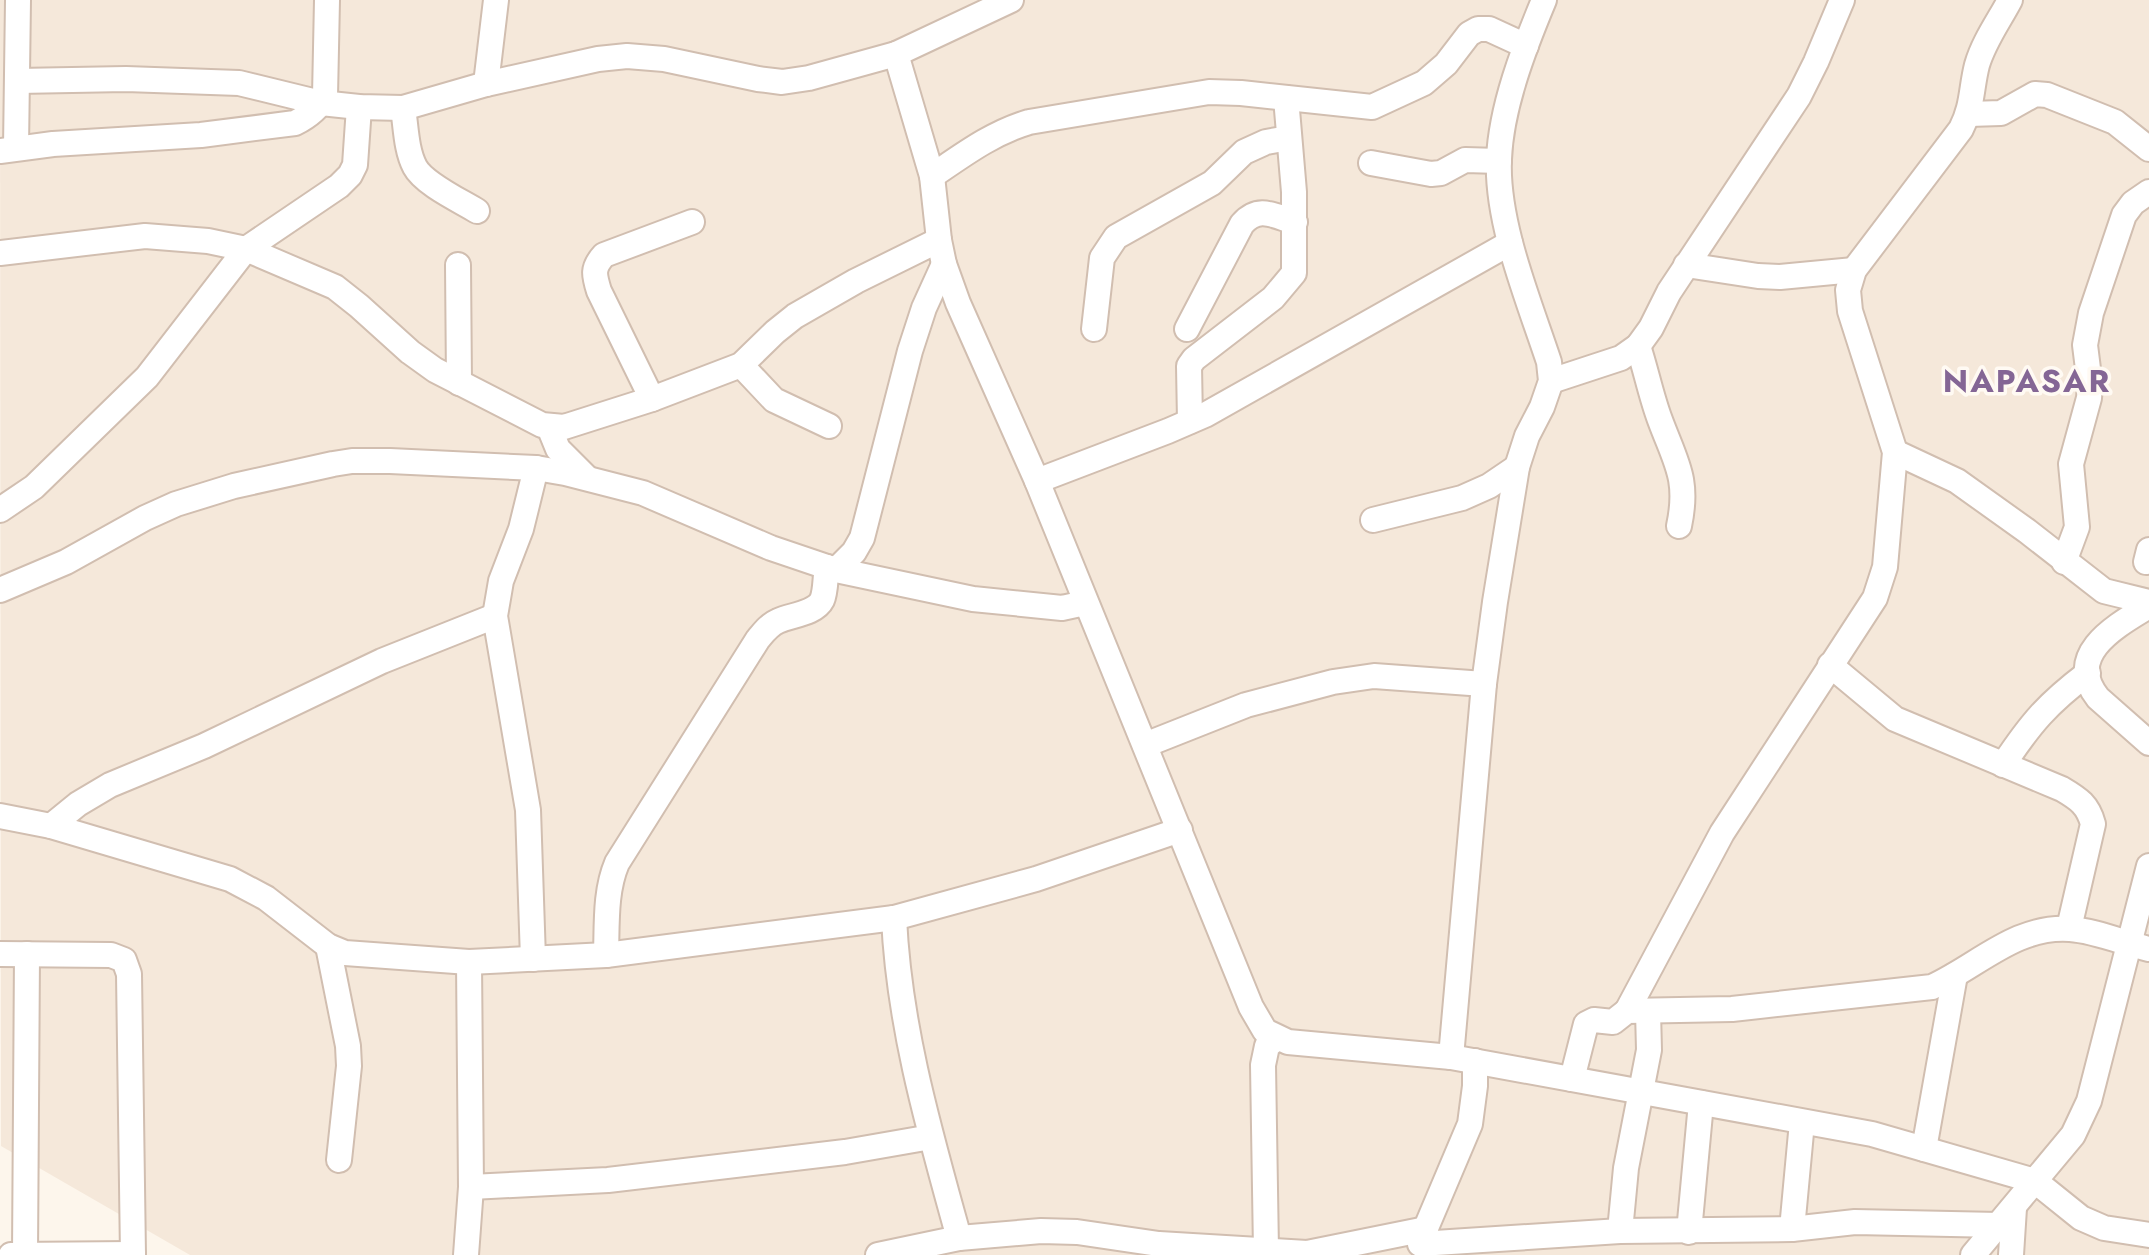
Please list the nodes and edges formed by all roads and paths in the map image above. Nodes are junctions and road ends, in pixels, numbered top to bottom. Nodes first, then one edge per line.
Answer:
1 (18, 0) edge
2 (327, 0) edge
3 (496, 0) edge
4 (1011, 0) edge
5 (1544, 0) edge
6 (2010, 0) edge
7 (1835, 2) edge
8 (1526, 46) junction
9 (897, 54) junction
10 (18, 81) junction
11 (486, 84) junction
12 (1286, 98) junction
13 (321, 103) junction
14 (359, 107) junction
15 (403, 107) junction
16 (1969, 114) junction
17 (1289, 138) junction
18 (2149, 149) edge
19 (8, 150) edge
20 (1499, 161) junction
21 (1371, 163) dead end
22 (932, 176) junction
23 (2149, 192) edge
24 (477, 211) dead end
25 (692, 222) dead end
26 (1295, 222) junction
27 (1510, 243) junction
28 (246, 249) junction
29 (942, 252) junction
30 (0, 253) edge
31 (458, 265) dead end
32 (1686, 265) junction
33 (1854, 270) junction
34 (1094, 329) dead end
35 (1187, 329) dead end
36 (1639, 346) junction
37 (741, 365) junction
38 (1551, 381) junction
39 (459, 383) junction
40 (652, 399) junction
41 (1190, 421) junction
42 (828, 426) dead end
43 (549, 427) junction
44 (1895, 452) junction
45 (1517, 467) junction
46 (536, 468) junction
47 (589, 479) junction
48 (1037, 481) junction
49 (0, 510) edge
50 (1373, 520) dead end
51 (1679, 526) dead end
52 (2064, 562) junction
53 (832, 569) junction
54 (0, 590) edge
55 (1085, 603) junction
56 (2149, 604) edge
57 (495, 617) junction
58 (1830, 665) junction
59 (2088, 673) junction
60 (1484, 684) junction
61 (2149, 743) edge
62 (1145, 745) junction
63 (2003, 765) junction
64 (0, 816) edge
65 (51, 826) junction
66 (1180, 830) junction
67 (2149, 866) edge
68 (894, 918) junction
69 (2069, 929) junction
70 (328, 946) junction
71 (2140, 947) edge
72 (0, 954) edge
73 (27, 954) junction
74 (606, 956) junction
75 (533, 959) junction
76 (469, 962) junction
77 (1955, 975) junction
78 (1637, 1011) junction
79 (1277, 1038) junction
80 (1463, 1059) junction
81 (1572, 1079) junction
82 (1640, 1091) junction
83 (1701, 1103) junction
84 (1802, 1122) junction
85 (931, 1137) junction
86 (1924, 1149) junction
87 (339, 1160) dead end
88 (2035, 1181) junction
89 (471, 1187) junction
90 (2006, 1216) junction
91 (1792, 1229) junction
92 (1620, 1231) junction
93 (1689, 1232) junction
94 (2149, 1235) edge
95 (959, 1238) junction
96 (1420, 1243) edge
97 (1159, 1249) edge
98 (1266, 1251) junction
99 (133, 1254) edge
100 (11, 1255) edge
101 (25, 1255) edge
102 (466, 1255) edge
103 (878, 1255) edge
104 (1973, 1255) edge
105 (2011, 1255) edge

1 - 10 street
2 - 13 street
3 - 11 street
4 - 9 street
5 - 8 street
6 - 16 street
7 - 32 street
8 - 12 street
8 - 20 street
9 - 11 street
9 - 22 street
10 - 13 street
10 - 19 street
11 - 15 street
12 - 17 street
12 - 22 street
13 - 14 street
13 - 19 street
14 - 15 street
14 - 28 street
15 - 24 street
16 - 18 street
16 - 33 street
17 - 26 street
17 - 34 street
20 - 21 street
20 - 27 street
22 - 29 street
23 - 52 street
25 - 40 street
26 - 35 street
26 - 41 street
27 - 38 street
27 - 41 street
28 - 30 street
28 - 39 street
28 - 49 street
29 - 37 street
29 - 48 street
29 - 53 street
31 - 39 street
32 - 33 street
32 - 36 street
33 - 44 street
36 - 38 street
36 - 51 street
37 - 40 street
37 - 42 street
38 - 45 street
39 - 43 street
40 - 43 street
41 - 48 street
43 - 47 street
44 - 52 street
44 - 58 street
45 - 50 street
45 - 60 street
46 - 47 street
46 - 54 street
46 - 57 street
47 - 53 street
48 - 55 street
52 - 56 street
53 - 55 street
53 - 74 street
55 - 62 street
56 - 59 street
57 - 65 street
57 - 75 street
58 - 63 street
58 - 78 street
59 - 61 street
59 - 63 street
60 - 62 street
60 - 80 street
62 - 66 street
63 - 69 street
64 - 65 street
65 - 70 street
66 - 68 street
66 - 79 street
67 - 71 street
68 - 74 street
68 - 85 street
69 - 71 street
69 - 77 street
70 - 76 street
70 - 87 street
71 - 88 street
72 - 73 street
73 - 99 street
73 - 101 street
74 - 75 street
75 - 76 street
76 - 89 street
77 - 78 street
77 - 86 street
78 - 81 street
78 - 82 street
79 - 80 street
79 - 98 street
80 - 81 street
80 - 96 street
81 - 82 street
82 - 83 street
82 - 92 street
83 - 84 street
83 - 93 street
84 - 86 street
84 - 91 street
85 - 89 street
85 - 95 street
86 - 88 street
88 - 90 street
88 - 94 street
89 - 102 street
90 - 91 street
90 - 104 street
90 - 105 street
91 - 93 street
92 - 93 street
92 - 96 street
95 - 97 street
95 - 103 street
96 - 98 street
97 - 98 street
99 - 101 street
100 - 101 street

